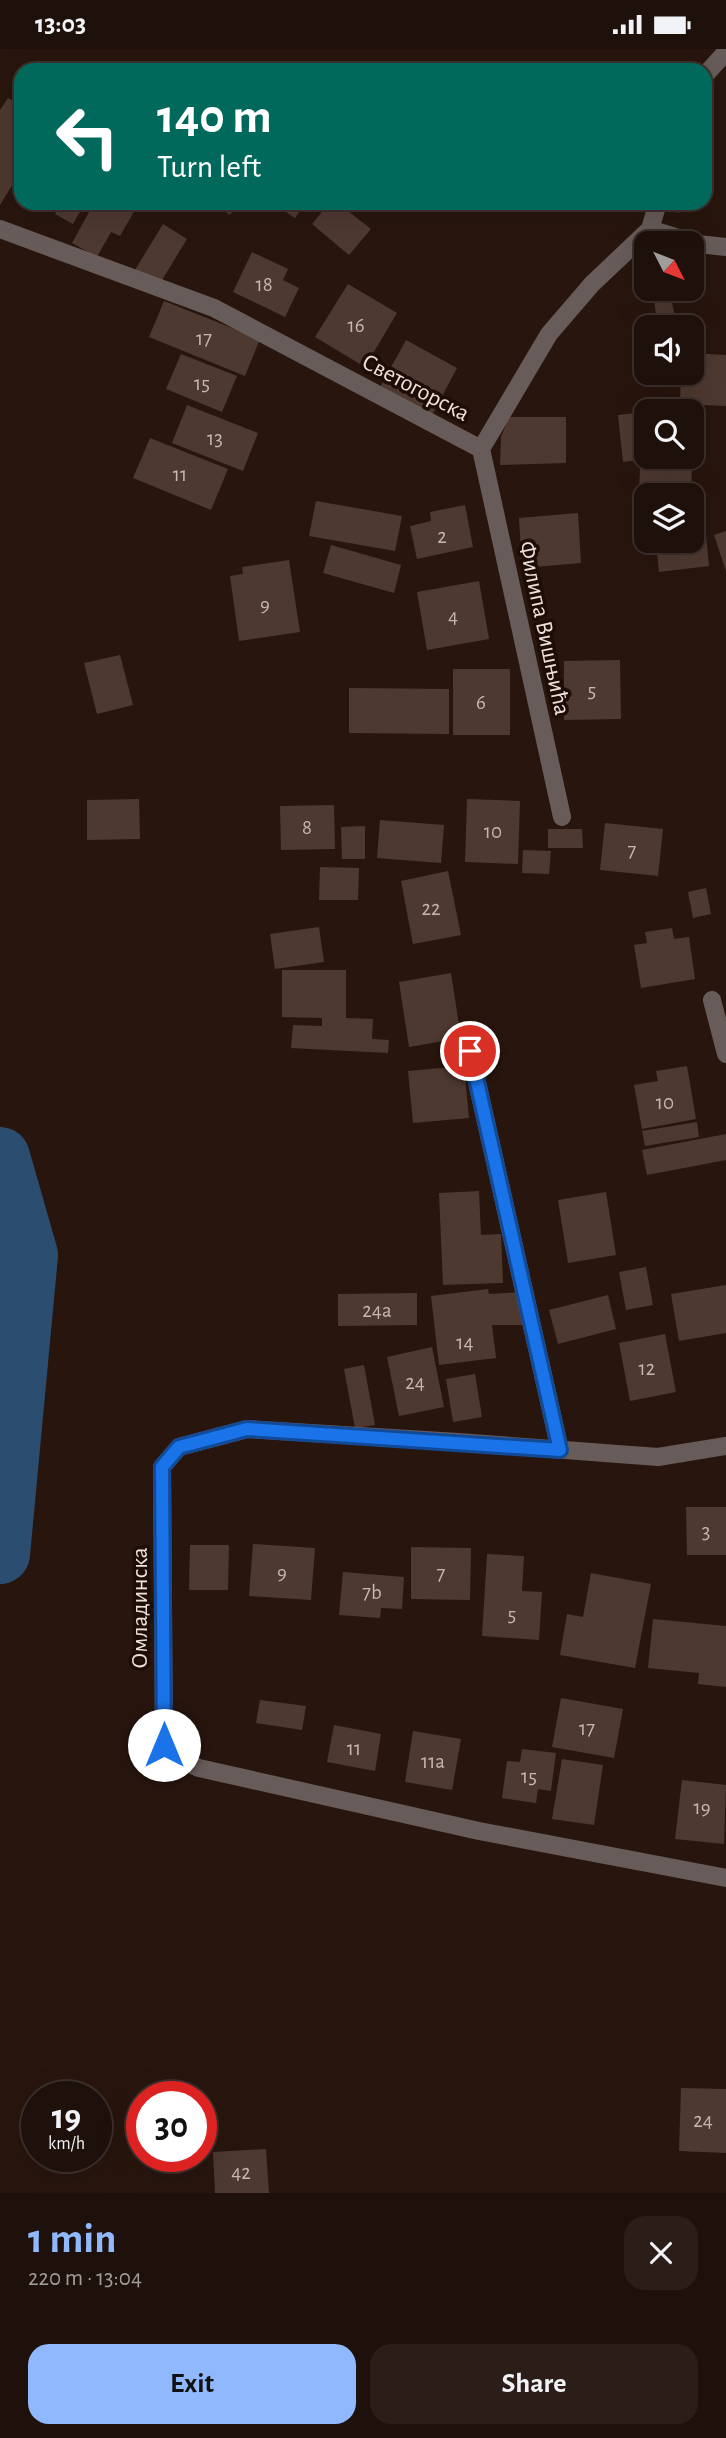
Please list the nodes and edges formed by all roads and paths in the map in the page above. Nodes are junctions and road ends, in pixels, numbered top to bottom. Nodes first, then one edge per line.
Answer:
1 (726, 52) edge
2 (712, 67) edge
3 (656, 210) edge
4 (0, 229) edge
5 (650, 229) junction
6 (726, 247) edge
7 (481, 449) junction
8 (562, 817) dead end
9 (712, 1000) dead end
10 (470, 1051) dead end
11 (726, 1054) edge
12 (726, 1446) edge
13 (560, 1450) junction
14 (726, 1878) edge

1 - 2 street
3 - 5 street
4 - 7 street, Светогорска
5 - 6 street
5 - 7 street, Светогорска
7 - 8 street, Филипа Вишњића
9 - 11 street
10 - 13 street
12 - 13 street, Омладинска
13 - 14 street, Омладинска

